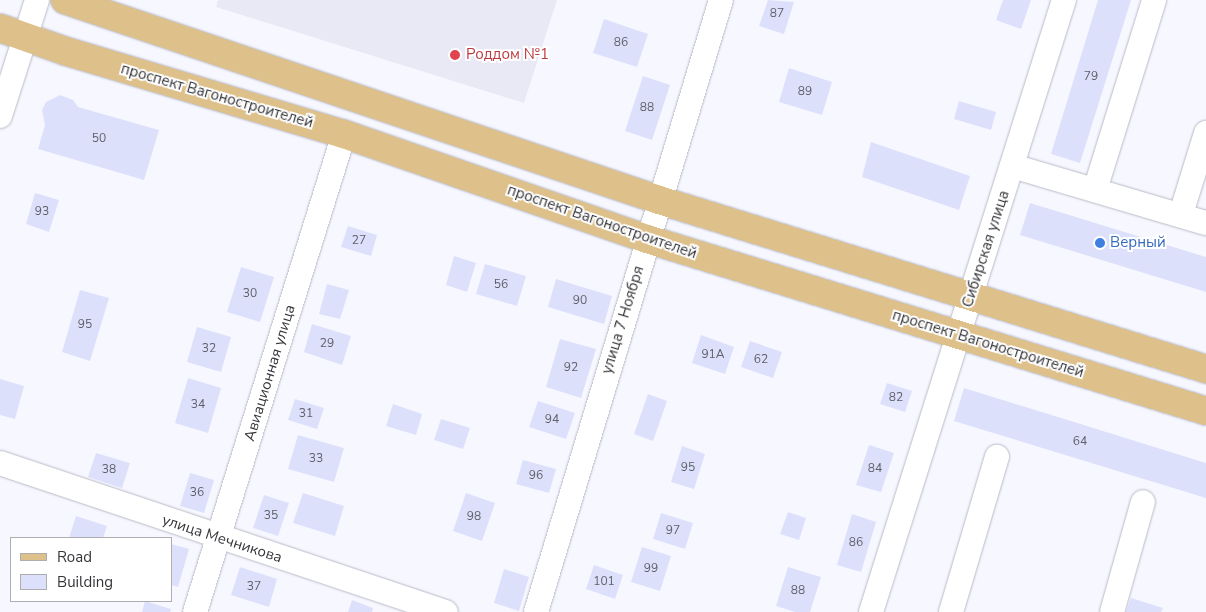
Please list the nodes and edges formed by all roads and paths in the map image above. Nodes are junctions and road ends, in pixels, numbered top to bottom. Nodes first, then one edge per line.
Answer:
1 (37, 0) edge
2 (65, 0) edge
3 (721, 0) edge
4 (1064, 0) edge
5 (1154, 0) edge
6 (12, 32) edge
7 (0, 116) edge
8 (1206, 132) edge
9 (344, 134) junction
10 (1012, 166) junction
11 (1095, 190) junction
12 (659, 200) junction
13 (1181, 214) junction
14 (1206, 223) edge
15 (647, 239) junction
16 (971, 298) junction
17 (958, 334) junction
18 (1206, 369) edge
19 (1206, 411) edge
20 (997, 457) dead end
21 (0, 463) edge
22 (1143, 502) dead end
23 (219, 538) junction
24 (195, 612) edge
25 (446, 612) edge
26 (536, 612) edge
27 (871, 612) edge
28 (951, 612) edge
29 (1112, 612) edge

1 - 6 street
2 - 12 main road
3 - 12 street, улица 7 Ноября
4 - 10 street, Сибирская улица
5 - 11 street
6 - 7 street
6 - 9 main road, проспект Вагоностроителей
8 - 13 street
9 - 15 main road, проспект Вагоностроителей
9 - 23 street, Авиационная улица
10 - 11 street
10 - 16 street, Сибирская улица
11 - 13 street
12 - 15 street, улица 7 Ноября
12 - 16 main road
13 - 14 street
15 - 17 main road, проспект Вагоностроителей
15 - 26 street, улица 7 Ноября
16 - 17 street, Сибирская улица
16 - 18 main road
17 - 19 main road, проспект Вагоностроителей
17 - 27 street, Сибирская улица
20 - 28 street
21 - 23 street, улица Мечникова
22 - 29 street
23 - 24 street, Авиационная улица
23 - 25 street, улица Мечникова

